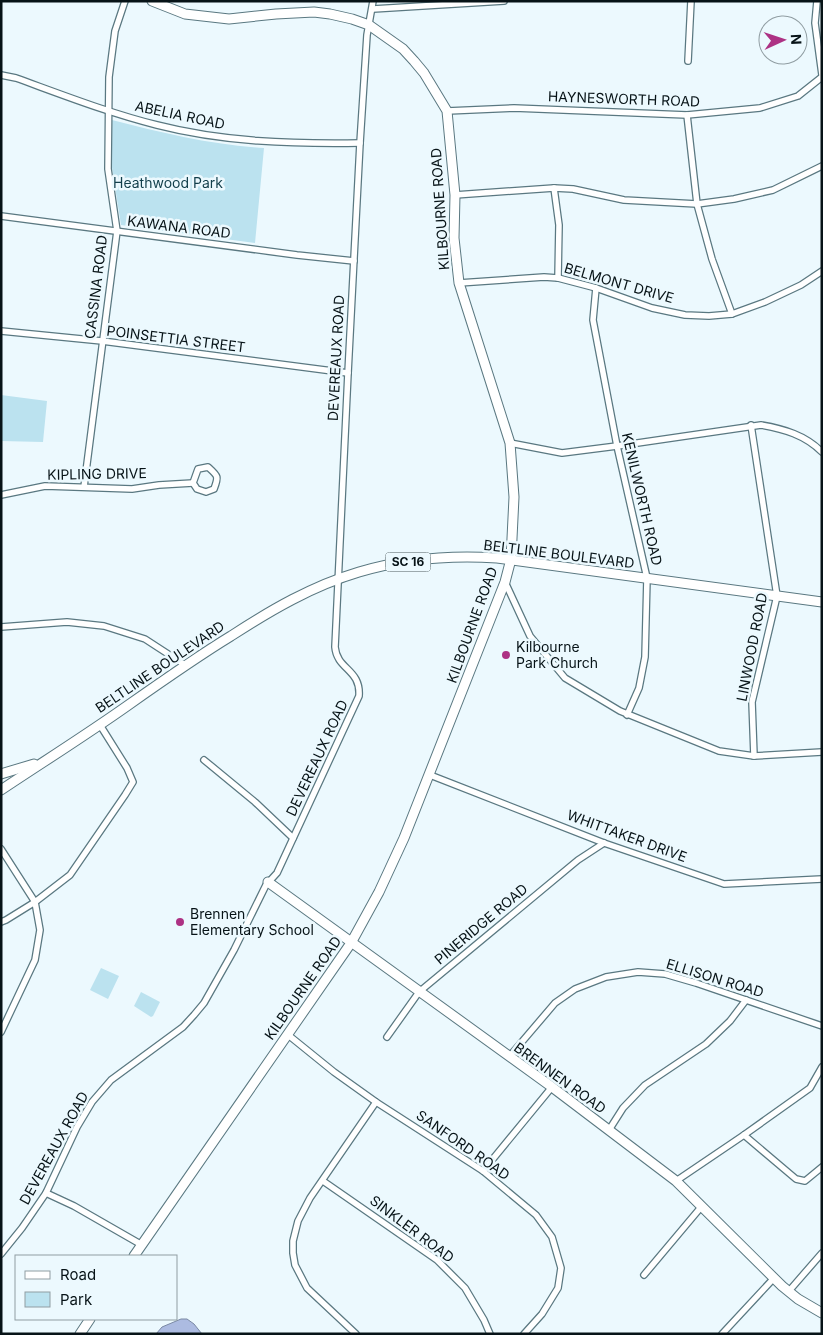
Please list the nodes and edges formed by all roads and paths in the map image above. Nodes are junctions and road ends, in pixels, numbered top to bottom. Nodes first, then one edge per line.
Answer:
1 (126, 1) edge
2 (152, 1) edge
3 (374, 1) edge
4 (504, 1) edge
5 (691, 1) edge
6 (817, 1) edge
7 (373, 9) junction
8 (369, 25) junction
9 (688, 60) dead end
10 (1, 75) edge
11 (822, 76) edge
12 (108, 111) junction
13 (447, 111) junction
14 (687, 116) junction
15 (360, 143) junction
16 (822, 166) edge
17 (554, 188) junction
18 (455, 195) junction
19 (697, 204) junction
20 (1, 216) edge
21 (116, 232) junction
22 (354, 261) junction
23 (822, 271) edge
24 (558, 278) junction
25 (459, 283) junction
26 (596, 288) junction
27 (732, 314) junction
28 (1, 331) edge
29 (102, 341) junction
30 (348, 374) junction
31 (751, 425) junction
32 (510, 443) junction
33 (617, 446) junction
34 (822, 452) edge
35 (193, 483) junction
36 (84, 487) junction
37 (1, 495) edge
38 (511, 560) junction
39 (648, 578) junction
40 (338, 579) junction
41 (505, 582) junction
42 (777, 596) junction
43 (822, 602) edge
44 (1, 627) edge
45 (185, 665) junction
46 (627, 715) junction
47 (100, 725) junction
48 (822, 752) edge
49 (754, 756) junction
50 (46, 760) junction
51 (204, 760) dead end
52 (1, 774) edge
53 (430, 775) junction
54 (1, 790) edge
55 (293, 838) junction
56 (604, 843) junction
57 (1, 849) edge
58 (822, 879) edge
59 (268, 882) junction
60 (35, 902) junction
61 (1, 922) edge
62 (351, 943) junction
63 (419, 992) junction
64 (746, 1000) junction
65 (822, 1026) edge
66 (1, 1032) edge
67 (287, 1034) junction
68 (387, 1037) dead end
69 (509, 1057) junction
70 (822, 1067) edge
71 (552, 1087) junction
72 (376, 1102) junction
73 (609, 1130) junction
74 (744, 1135) junction
75 (822, 1167) edge
76 (483, 1171) junction
77 (323, 1181) junction
78 (676, 1181) junction
79 (46, 1193) junction
80 (702, 1206) junction
81 (142, 1245) junction
82 (822, 1253) edge
83 (1, 1254) edge
84 (135, 1255) edge
85 (644, 1275) dead end
86 (774, 1278) junction
87 (788, 1291) junction
88 (821, 1311) edge
89 (89, 1320) edge
90 (80, 1334) edge
91 (356, 1334) edge
92 (490, 1334) edge
93 (524, 1334) edge
94 (722, 1334) edge

1 - 12 street, CASSINA ROAD
2 - 8 street, KILBOURNE ROAD
3 - 7 street, DEVEREAUX ROAD
4 - 7 street
5 - 9 street
6 - 11 street
7 - 8 street, DEVEREAUX ROAD
8 - 13 street, KILBOURNE ROAD
8 - 15 street, DEVEREAUX ROAD
10 - 12 street, ABELIA ROAD
11 - 14 street, HAYNESWORTH ROAD
12 - 15 street, ABELIA ROAD
12 - 21 street, CASSINA ROAD
13 - 14 street, HAYNESWORTH ROAD
13 - 18 street, KILBOURNE ROAD
14 - 19 street
15 - 22 street, DEVEREAUX ROAD
16 - 19 street
17 - 18 street
17 - 19 street
17 - 24 street
18 - 25 street, KILBOURNE ROAD
19 - 27 street
20 - 21 street, KAWANA ROAD
21 - 22 street, KAWANA ROAD
21 - 29 street, CASSINA ROAD
22 - 30 street, DEVEREAUX ROAD
23 - 27 street, BELMONT DRIVE
24 - 25 street, BELMONT DRIVE
24 - 26 street, BELMONT DRIVE
25 - 32 street, KILBOURNE ROAD
26 - 27 street, BELMONT DRIVE
26 - 33 street, KENILWORTH ROAD
28 - 29 street, POINSETTIA STREET
29 - 30 street, POINSETTIA STREET
29 - 36 street, CASSINA ROAD
30 - 40 street, DEVEREAUX ROAD
31 - 33 street
31 - 34 street
31 - 42 street, LINWOOD ROAD
32 - 33 street
32 - 38 street, KILBOURNE ROAD
33 - 39 street, KENILWORTH ROAD
35 - 35 street, KIPLING DRIVE
35 - 36 street, KIPLING DRIVE
36 - 37 street, KIPLING DRIVE
38 - 39 street, BELTLINE BOULEVARD / SC 16
38 - 40 street, BELTLINE BOULEVARD / SC 16
38 - 41 street, KILBOURNE ROAD
39 - 42 street, BELTLINE BOULEVARD / SC 16
39 - 46 street, KENILWORTH ROAD
40 - 45 street, BELTLINE BOULEVARD / SC 16
40 - 55 street, DEVEREAUX ROAD
41 - 46 street
41 - 53 street, KILBOURNE ROAD
42 - 43 street, BELTLINE BOULEVARD / SC 16
42 - 49 street, LINWOOD ROAD
44 - 45 street
45 - 47 street, BELTLINE BOULEVARD / SC 16
46 - 49 street
47 - 50 street, BELTLINE BOULEVARD / SC 16
47 - 60 street
48 - 49 street
50 - 52 street, SC 16
50 - 54 street, SC 16
51 - 55 street
53 - 56 street, WHITTAKER DRIVE
53 - 62 street, KILBOURNE ROAD
55 - 59 street, DEVEREAUX ROAD
56 - 58 street, WHITTAKER DRIVE
56 - 63 street, PINERIDGE ROAD
57 - 60 street
59 - 62 street, BRENNEN ROAD
59 - 79 street, DEVEREAUX ROAD
60 - 61 street
60 - 66 street
62 - 63 street, BRENNEN ROAD
62 - 67 street, KILBOURNE ROAD
63 - 68 street, PINERIDGE ROAD
63 - 69 street, BRENNEN ROAD
64 - 65 street, ELLISON ROAD
64 - 69 street, ELLISON ROAD
64 - 73 street
67 - 72 street, SANFORD ROAD
67 - 81 street, KILBOURNE ROAD
69 - 71 street, BRENNEN ROAD
70 - 74 street
71 - 73 street, BRENNEN ROAD
71 - 76 street
72 - 76 street, SANFORD ROAD
72 - 77 street
73 - 78 street, BRENNEN ROAD
74 - 75 street
74 - 78 street
76 - 93 street, SANFORD ROAD
77 - 91 street
77 - 92 street, SINKLER ROAD
78 - 80 street, BRENNEN ROAD
79 - 81 street
79 - 83 street, DEVEREAUX ROAD
80 - 85 street
80 - 86 street, BRENNEN ROAD
81 - 84 street, KILBOURNE ROAD
82 - 87 street
86 - 87 street, BRENNEN ROAD
86 - 94 street
87 - 88 street, BRENNEN ROAD
89 - 90 street

